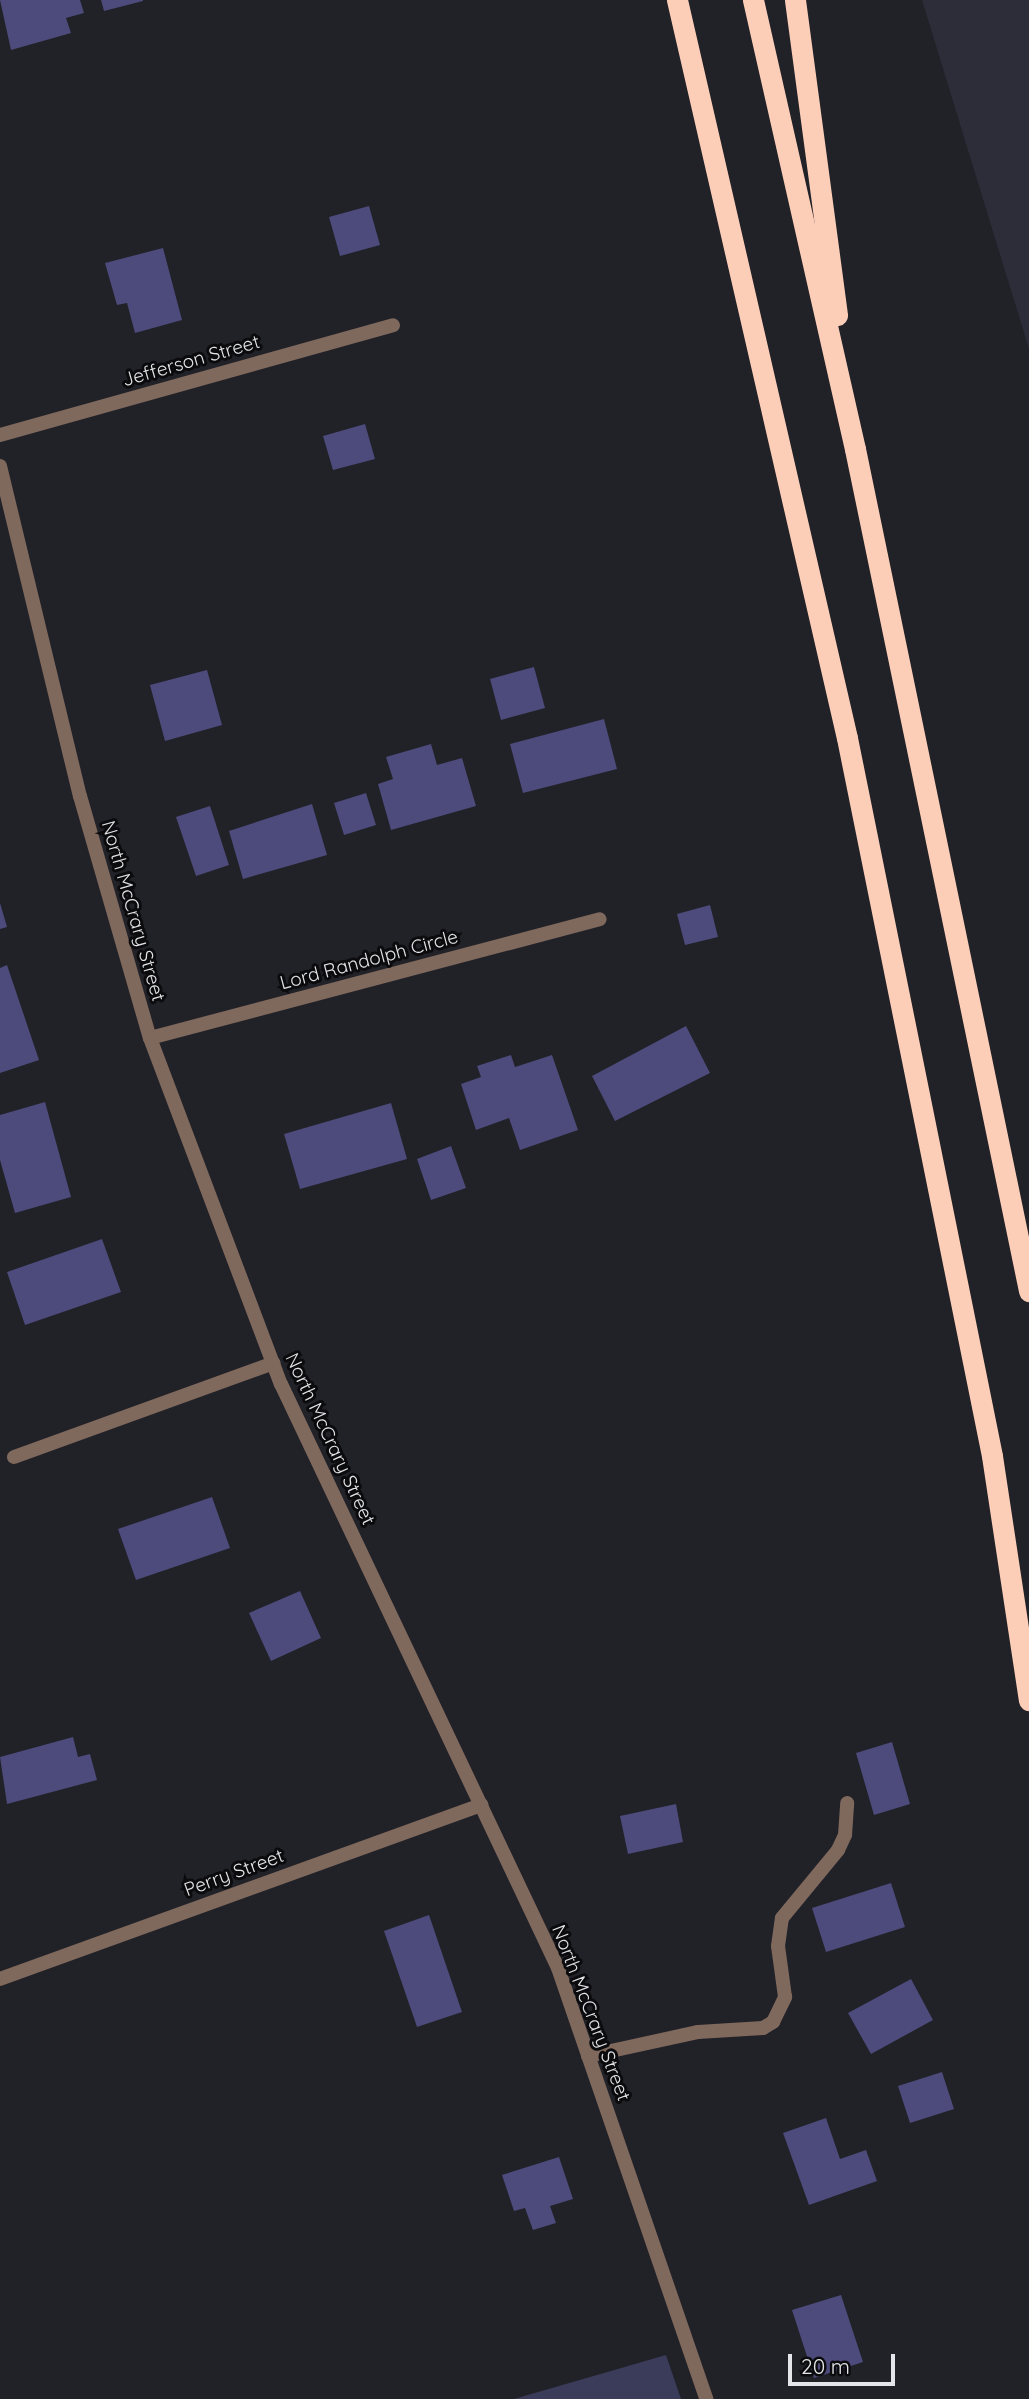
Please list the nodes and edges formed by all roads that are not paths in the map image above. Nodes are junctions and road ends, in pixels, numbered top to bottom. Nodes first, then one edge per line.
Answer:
1 (677, 0) edge
2 (753, 0) edge
3 (795, 0) edge
4 (393, 326) dead end
5 (0, 435) edge
6 (855, 449) junction
7 (0, 466) edge
8 (599, 919) dead end
9 (149, 1038) junction
10 (1029, 1291) edge
11 (273, 1363) junction
12 (14, 1457) dead end
13 (1029, 1700) edge
14 (847, 1803) dead end
15 (481, 1805) junction
16 (0, 1979) edge
17 (588, 2056) junction
18 (706, 2399) edge

1 - 13 highway
2 - 6 highway
3 - 6 highway
4 - 5 street, Jefferson Street
6 - 10 highway
7 - 9 street, North McCrary Street
8 - 9 street, Lord Randolph Circle
9 - 11 street, North McCrary Street
11 - 12 street
11 - 15 street, North McCrary Street
14 - 17 street
15 - 16 street, Perry Street
15 - 17 street, North McCrary Street
17 - 18 street, North McCrary Street

